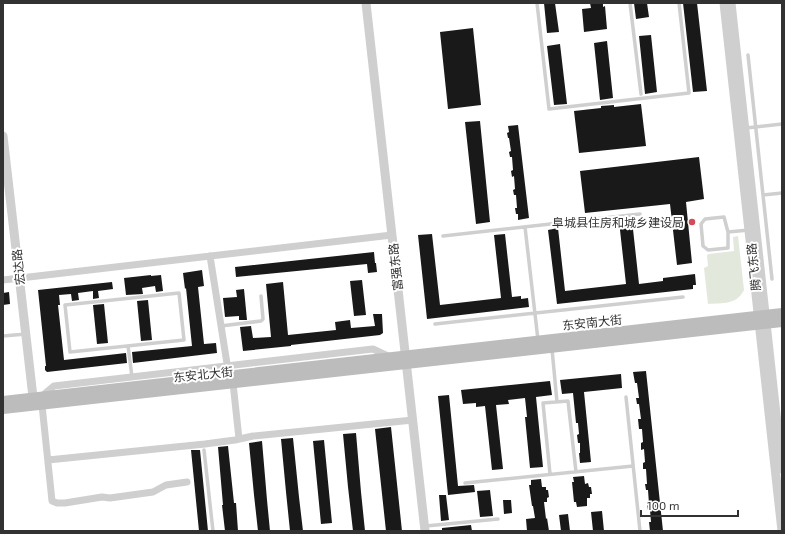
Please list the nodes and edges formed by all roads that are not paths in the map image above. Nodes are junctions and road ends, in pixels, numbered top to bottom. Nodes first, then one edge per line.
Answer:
1 (366, 3) edge
2 (537, 3) edge
3 (630, 3) edge
4 (679, 3) edge
5 (724, 3) edge
6 (731, 3) edge
7 (748, 55) dead end
8 (641, 94) dead end
9 (782, 124) edge
10 (756, 127) junction
11 (744, 128) junction
12 (3, 136) edge
13 (782, 193) edge
14 (763, 195) junction
15 (640, 214) dead end
16 (525, 227) junction
17 (749, 230) junction
18 (728, 232) junction
19 (392, 235) junction
20 (443, 236) dead end
21 (210, 256) junction
22 (19, 278) junction
23 (772, 279) dead end
24 (3, 280) edge
25 (261, 296) dead end
26 (682, 297) dead end
27 (535, 313) junction
28 (782, 313) edge
29 (762, 320) junction
30 (782, 322) edge
31 (435, 324) dead end
32 (221, 326) junction
33 (26, 334) junction
34 (3, 336) edge
35 (538, 341) junction
36 (128, 346) junction
37 (552, 348) junction
38 (406, 360) junction
39 (230, 375) junction
40 (132, 377) junction
41 (626, 397) dead end
42 (39, 400) junction
43 (3, 401) edge
44 (557, 402) junction
45 (3, 409) edge
46 (413, 420) junction
47 (239, 439) junction
48 (204, 450) dead end
49 (48, 460) junction
50 (633, 466) junction
51 (782, 469) edge
52 (576, 472) junction
53 (550, 474) junction
54 (187, 482) dead end
55 (465, 483) dead end
56 (498, 519) dead end
57 (425, 528) edge
58 (212, 531) edge
59 (640, 531) edge
60 (782, 531) edge

1 - 19 street, 富强东路
2 - 4 lane
3 - 8 lane
5 - 17 street, 腾飞东路
6 - 11 street, 腾飞东路
7 - 10 lane
9 - 10 lane
10 - 11 lane
10 - 14 lane
11 - 29 street, 腾飞东路
12 - 22 street, 宏达路
13 - 14 lane
14 - 23 lane
15 - 16 lane
16 - 20 lane
16 - 27 lane
17 - 18 lane
17 - 29 street, 腾飞东路
18 - 18 lane
19 - 21 street
19 - 38 street, 富强东路
21 - 22 street
21 - 32 street
22 - 24 street
22 - 33 street, 宏达路
25 - 32 lane
26 - 27 lane
27 - 31 lane
27 - 35 lane
28 - 29 main road, 东安南大街
29 - 30 main road, 东安南大街
29 - 35 main road, 东安南大街
29 - 37 main road, 东安南大街
29 - 51 street, 腾飞东路
29 - 60 street, 腾飞东路
32 - 39 street
33 - 34 lane
33 - 42 street, 宏达路
35 - 38 main road, 东安南大街
36 - 36 lane
36 - 40 lane
37 - 38 main road, 东安南大街
37 - 44 lane
38 - 39 main road, 东安北大街
38 - 39 main road, 东安北大街
38 - 46 street, 富强东路
39 - 40 street
39 - 42 main road, 东安北大街
39 - 47 street
40 - 42 street
41 - 50 lane
42 - 43 main road, 东安北大街
42 - 45 main road, 东安北大街
42 - 49 street
44 - 52 lane
44 - 53 lane
46 - 47 street
46 - 57 street, 富强东路
47 - 49 street
48 - 58 lane
49 - 54 street
50 - 52 lane
50 - 59 lane
52 - 53 lane
53 - 55 lane
56 - 57 lane

